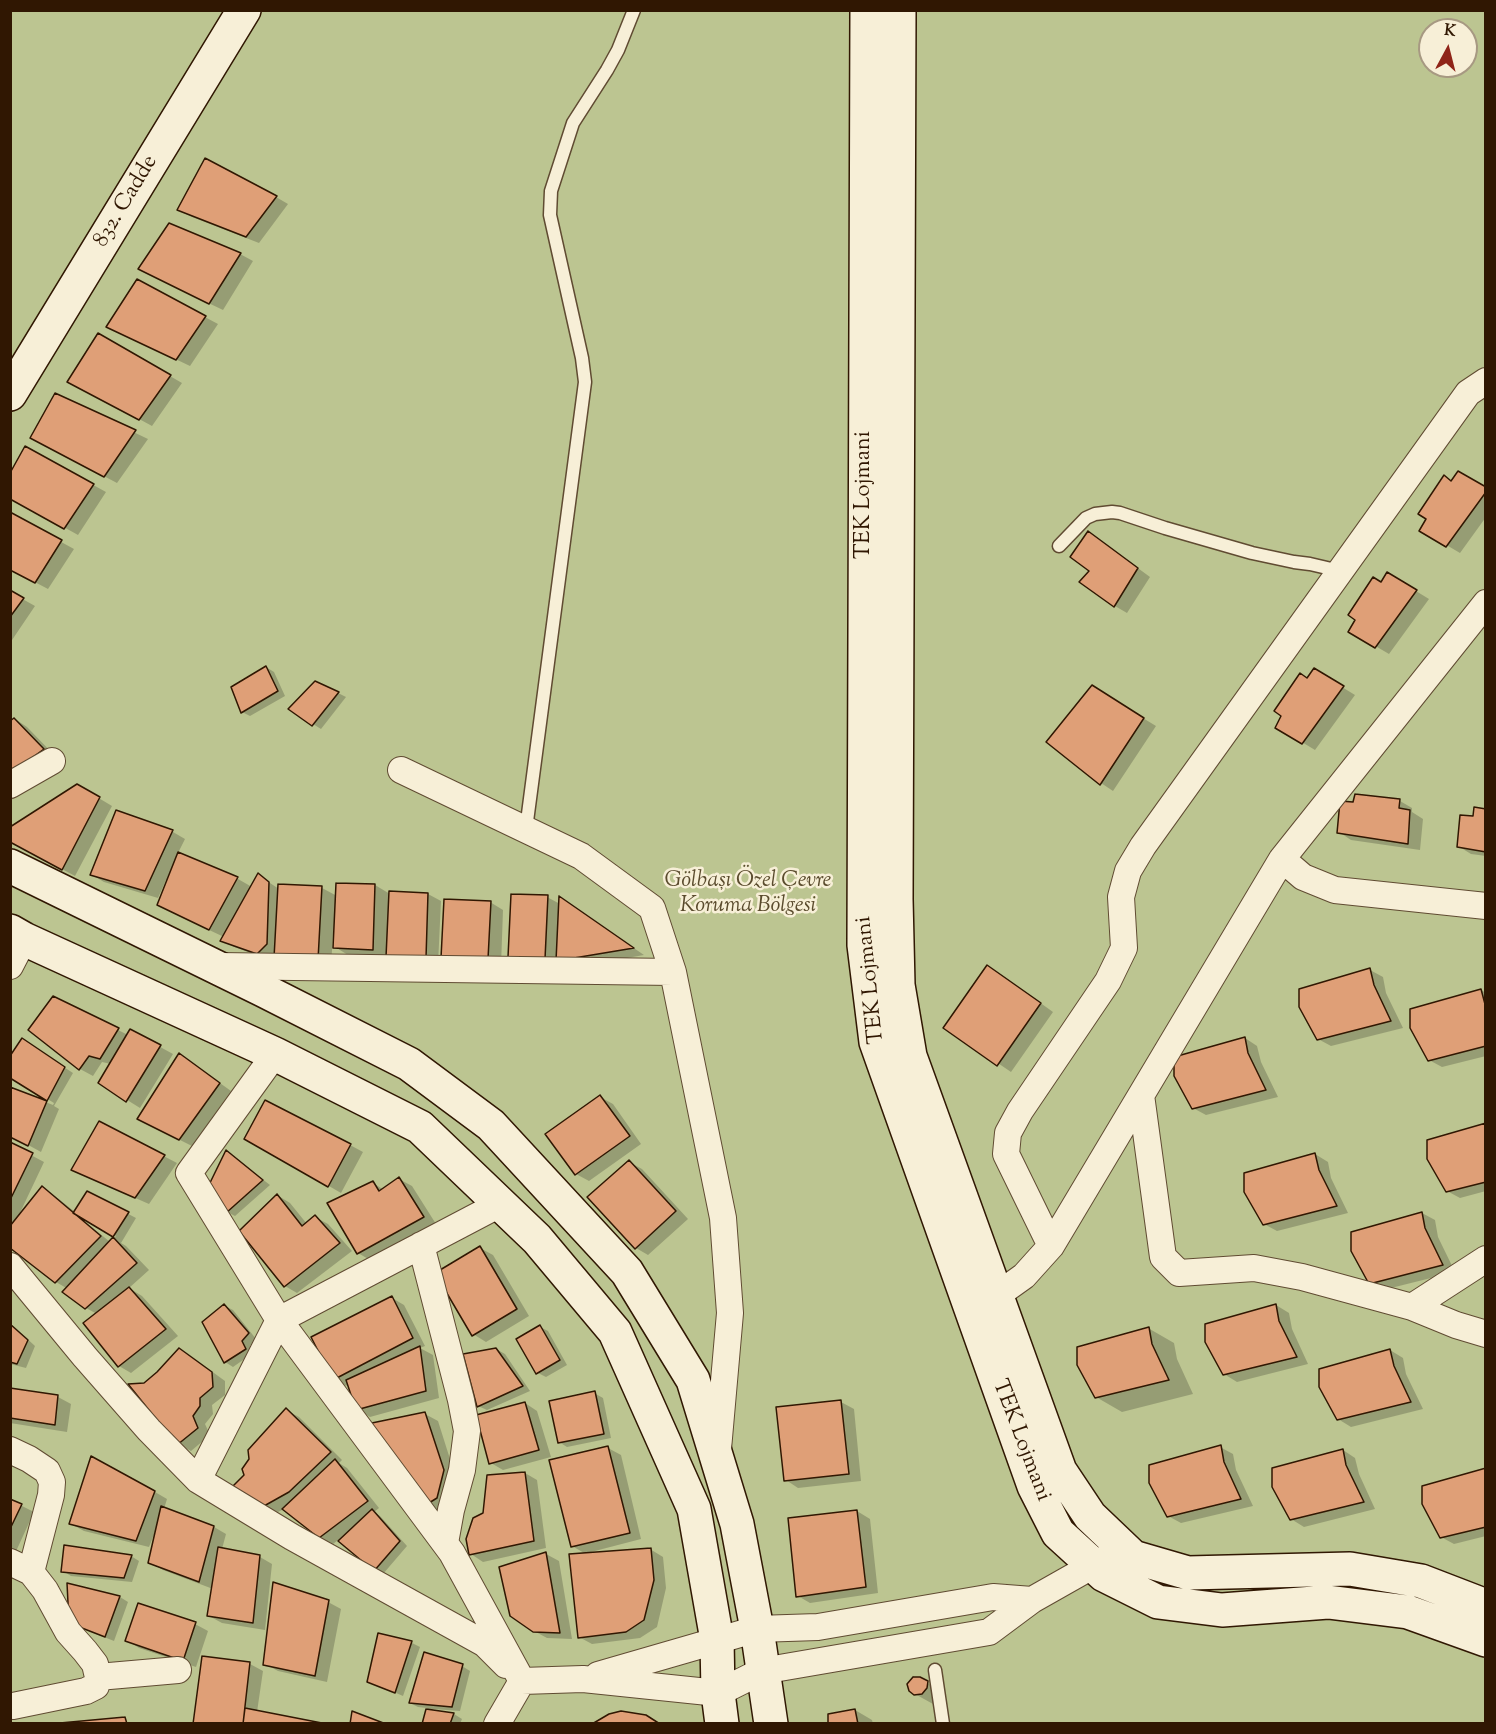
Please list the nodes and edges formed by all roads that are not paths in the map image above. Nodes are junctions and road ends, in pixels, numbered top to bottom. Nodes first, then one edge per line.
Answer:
1 (244, 10) edge
2 (634, 10) edge
3 (867, 10) edge
4 (899, 10) edge
5 (1485, 381) edge
6 (10, 394) edge
7 (1059, 546) dead end
8 (1340, 571) junction
9 (1485, 603) edge
10 (52, 761) dead end
11 (401, 770) dead end
12 (10, 785) edge
13 (526, 829) junction
14 (1282, 860) junction
15 (10, 866) edge
16 (1485, 906) edge
17 (15, 945) edge
18 (214, 966) junction
19 (673, 972) junction
20 (275, 1054) junction
21 (1141, 1095) junction
22 (500, 1204) junction
23 (421, 1245) junction
24 (1051, 1246) junction
25 (1485, 1259) edge
26 (10, 1266) edge
27 (984, 1304) junction
28 (1412, 1307) junction
29 (279, 1320) junction
30 (1485, 1334) edge
31 (10, 1450) edge
32 (717, 1458) junction
33 (198, 1480) junction
34 (445, 1543) junction
35 (1123, 1548) junction
36 (1094, 1566) junction
37 (21, 1567) edge
38 (1032, 1600) junction
39 (1485, 1606) edge
40 (757, 1629) junction
41 (717, 1640) junction
42 (1485, 1640) edge
43 (178, 1670) dead end
44 (934, 1670) dead end
45 (762, 1671) junction
46 (98, 1677) junction
47 (583, 1679) junction
48 (522, 1682) junction
49 (720, 1708) edge
50 (13, 1711) edge
51 (497, 1724) edge
52 (771, 1724) edge
53 (943, 1724) edge

1 - 6 street, 832. Cadde
2 - 13 lane
3 - 27 street, TEK Lojmani
4 - 27 street, TEK Lojmani
5 - 8 street
7 - 8 lane
8 - 24 street
9 - 14 street
10 - 12 street
11 - 13 street
13 - 19 street
14 - 16 street
14 - 21 street
15 - 18 street
17 - 20 street
18 - 19 street
18 - 32 street
19 - 32 street
20 - 22 street
20 - 29 street
21 - 24 street
21 - 28 street
22 - 23 street
22 - 41 street
23 - 29 street
23 - 34 street
24 - 27 street
25 - 28 street
26 - 33 street
27 - 35 street, TEK Lojmani
27 - 36 street, TEK Lojmani
28 - 30 street
29 - 33 street
29 - 34 street
31 - 37 street
32 - 40 street
33 - 48 street
34 - 48 street
35 - 36 street
35 - 39 street, TEK Lojmani
36 - 38 street
36 - 42 street, TEK Lojmani
37 - 46 street
38 - 40 street
38 - 45 street
40 - 41 street
40 - 45 street
41 - 47 street
41 - 49 street
43 - 46 street
44 - 53 lane
45 - 49 street
45 - 52 street
46 - 50 street
47 - 48 street
47 - 49 street
48 - 51 street

